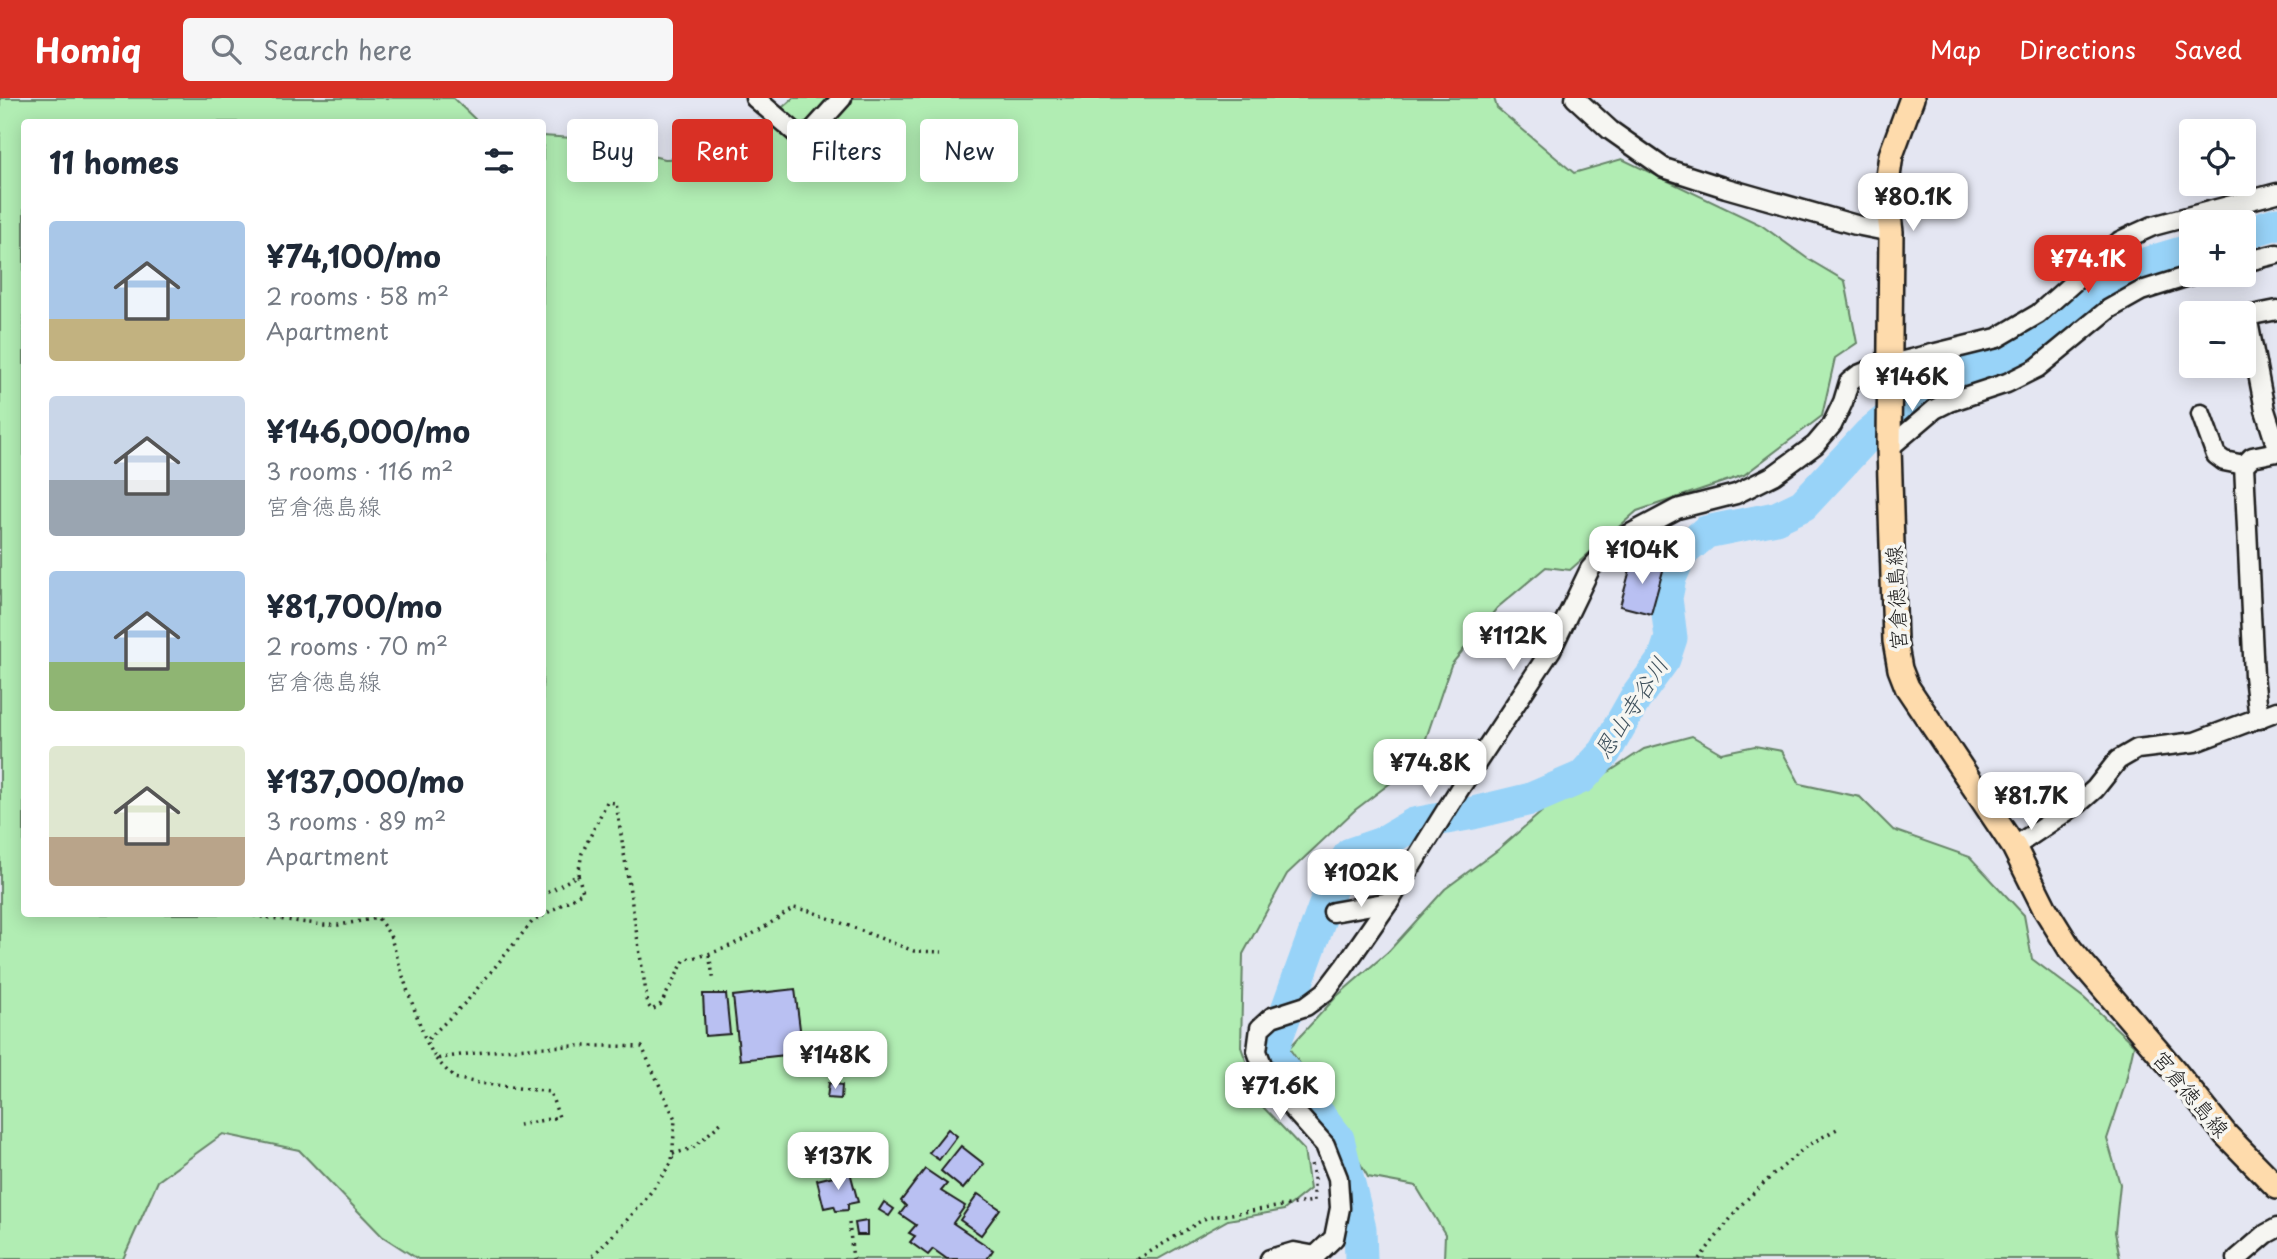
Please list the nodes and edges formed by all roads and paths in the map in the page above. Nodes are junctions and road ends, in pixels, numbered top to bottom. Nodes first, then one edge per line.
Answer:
1 (755, 98) edge
2 (842, 98) edge
3 (1575, 98) edge
4 (1912, 98) edge
5 (2277, 193) edge
6 (1891, 232) junction
7 (2277, 254) edge
8 (2256, 259) edge
9 (2179, 279) edge
10 (2277, 310) edge
11 (1891, 365) junction
12 (2201, 414) dead end
13 (1889, 442) junction
14 (2277, 450) edge
15 (2244, 465) junction
16 (2277, 711) edge
17 (2259, 719) junction
18 (2014, 847) junction
19 (578, 875) junction
20 (546, 894) edge
21 (1389, 902) junction
22 (1333, 912) dead end
23 (546, 914) edge
24 (263, 917) edge
25 (540, 917) edge
26 (942, 952) dead end
27 (709, 956) junction
28 (714, 981) dead end
29 (426, 1041) junction
30 (436, 1059) junction
31 (723, 1121) dead end
32 (519, 1125) dead end
33 (1839, 1128) dead end
34 (673, 1154) junction
35 (1310, 1157) dead end
36 (2277, 1187) edge
37 (849, 1223) dead end
38 (2277, 1228) edge
39 (1314, 1258) edge
40 (590, 1259) edge
41 (853, 1259) edge
42 (1138, 1259) edge
43 (1270, 1259) edge
44 (1699, 1259) edge
45 (2236, 1259) edge

1 - 2 street
3 - 6 street
4 - 6 main road, 宮倉徳島線
5 - 11 street
6 - 11 main road, 宮倉徳島線
7 - 8 street
9 - 13 street
10 - 14 street
11 - 13 main road, 宮倉徳島線
11 - 21 street
12 - 15 street
13 - 18 main road, 宮倉徳島線
14 - 15 street
15 - 17 street
16 - 17 street
17 - 18 street
18 - 36 main road, 宮倉徳島線
19 - 20 path
19 - 23 path
19 - 27 path
21 - 22 street
21 - 39 street
24 - 29 path
25 - 29 path
26 - 27 path
27 - 28 path
29 - 30 path
30 - 32 path
30 - 34 path
31 - 34 path
33 - 44 path
34 - 40 path
35 - 42 path
37 - 41 path
38 - 45 street
39 - 43 street

